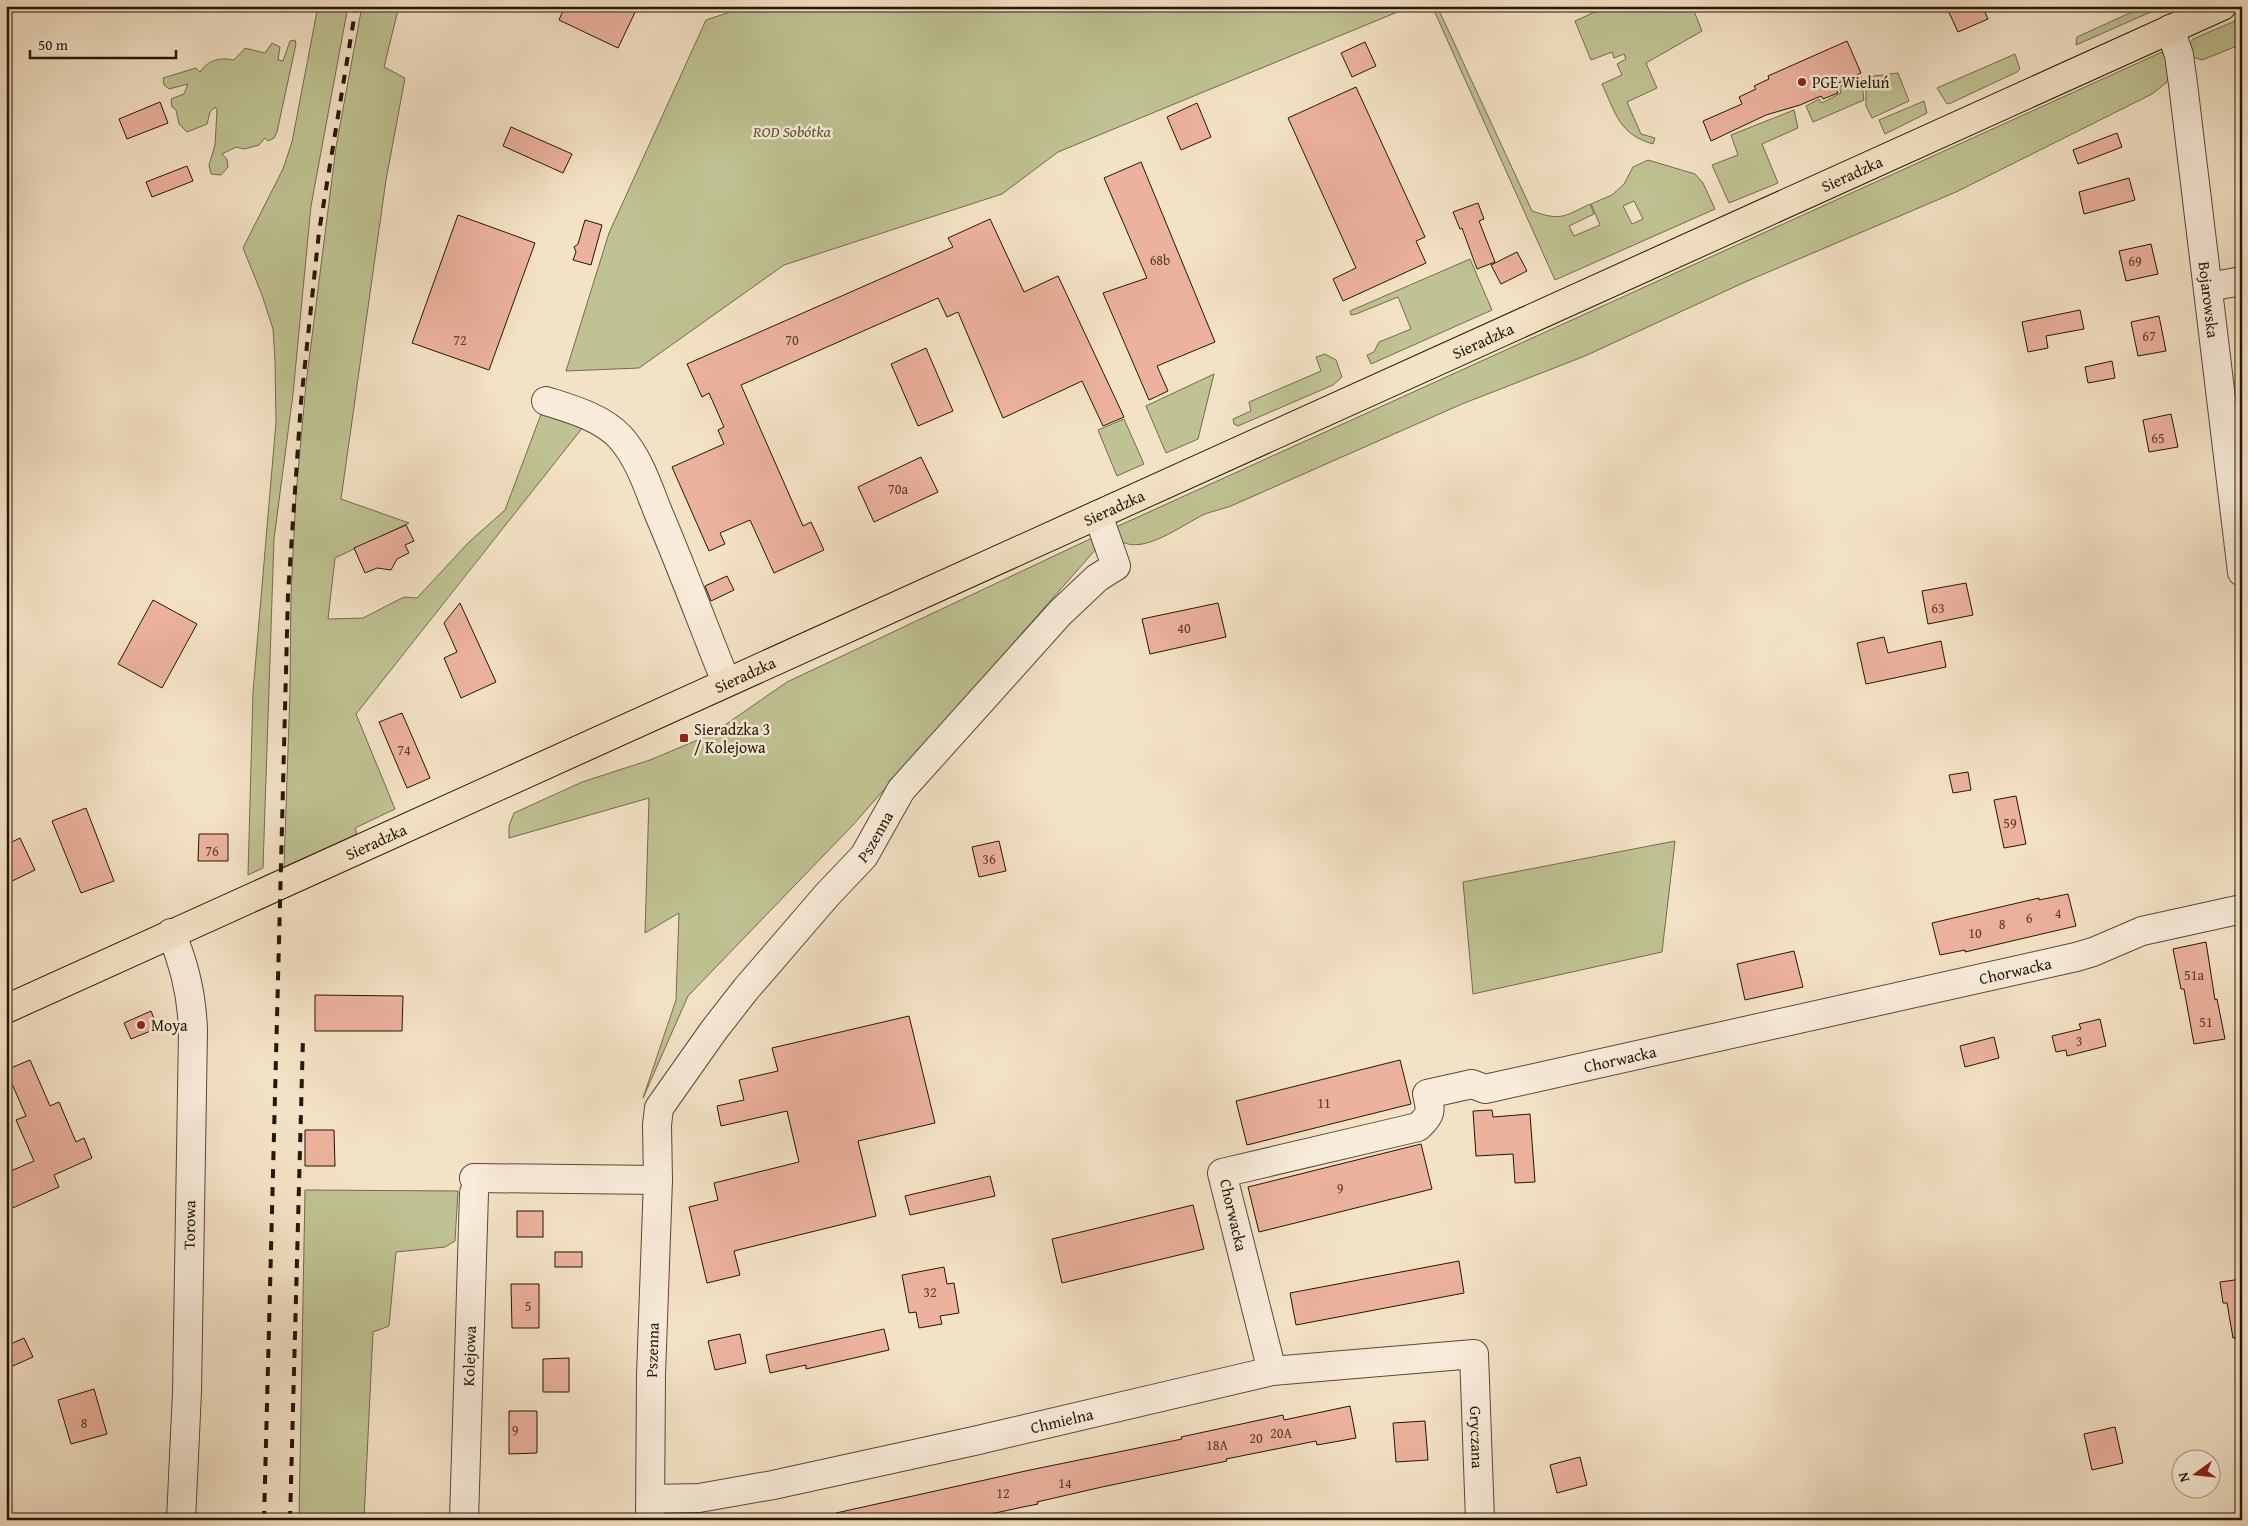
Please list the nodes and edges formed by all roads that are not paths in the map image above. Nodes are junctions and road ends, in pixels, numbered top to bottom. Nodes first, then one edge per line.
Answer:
1 (2222, 6) edge
2 (2170, 29) junction
3 (2242, 281) edge
4 (2208, 286) junction
5 (546, 401) dead end
6 (1098, 515) junction
7 (2242, 572) edge
8 (726, 682) junction
9 (2242, 909) edge
10 (171, 933) junction
11 (6, 1009) edge
12 (658, 1180) junction
13 (1474, 1354) joint
14 (1272, 1370) junction
15 (650, 1509) edge
16 (182, 1520) edge
17 (464, 1520) edge
18 (1480, 1520) edge

1 - 2 main road, Sieradzka
2 - 4 street, Bojarowska
2 - 6 main road, Sieradzka
3 - 4 street
4 - 7 street, Bojarowska
5 - 8 street
6 - 8 main road, Sieradzka
6 - 12 street, Pszenna
8 - 10 main road, Sieradzka
9 - 14 street, Chorwacka
10 - 11 main road, Sieradzka
10 - 16 street, Torowa
12 - 15 street, Pszenna
12 - 17 street, Kolejowa
13 - 14 street, Chmielna
13 - 18 street, Gryczana
14 - 15 street, Chmielna

